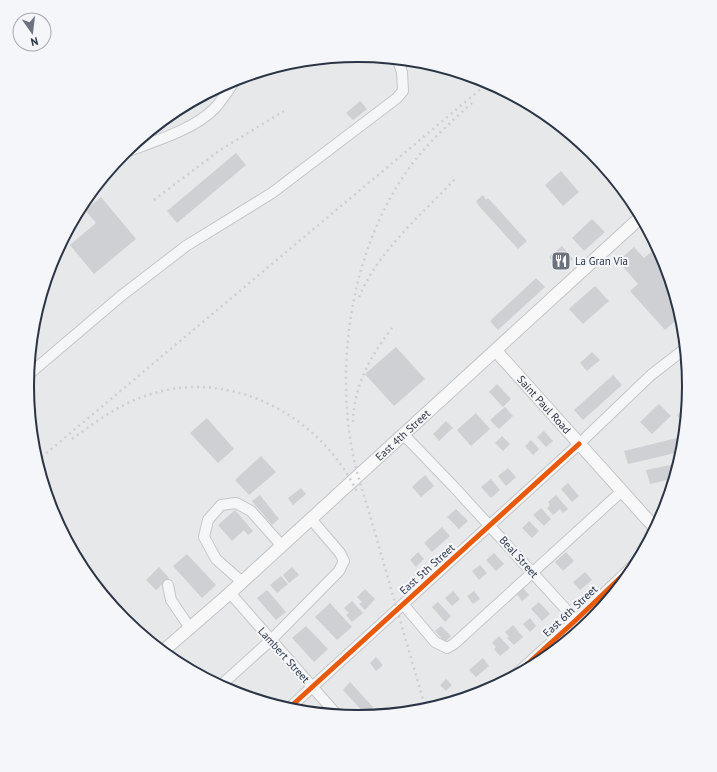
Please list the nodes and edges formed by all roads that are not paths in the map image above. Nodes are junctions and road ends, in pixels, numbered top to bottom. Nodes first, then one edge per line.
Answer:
1 (399, 64) edge
2 (234, 86) edge
3 (140, 147) edge
4 (637, 220) edge
5 (496, 351) junction
6 (681, 352) edge
7 (35, 369) edge
8 (404, 435) junction
9 (579, 444) junction
10 (622, 491) junction
11 (312, 519) junction
12 (490, 525) junction
13 (652, 525) edge
14 (282, 546) junction
15 (533, 573) junction
16 (620, 578) edge
17 (242, 582) junction
18 (168, 585) dead end
19 (230, 594) junction
20 (403, 604) junction
21 (576, 620) junction
22 (579, 623) edge
23 (190, 628) junction
24 (271, 640) junction
25 (167, 648) edge
26 (531, 661) edge
27 (225, 682) edge
28 (313, 686) junction
29 (294, 704) edge
30 (333, 710) edge

1 - 7 street
2 - 3 street
4 - 5 main road, East 4th Street
5 - 8 main road, East 4th Street
5 - 9 main road, Saint Paul Road
6 - 9 street, East 5th Street
8 - 11 main road, East 4th Street
8 - 12 street, Beal Street
9 - 10 main road, Saint Paul Road
9 - 12 street, East 5th Street
10 - 13 main road, Saint Paul Road
10 - 15 street
11 - 14 main road, East 4th Street
11 - 24 street
12 - 15 street, Beal Street
12 - 20 street, East 5th Street
14 - 17 main road, East 4th Street
14 - 17 street
15 - 20 street
15 - 21 street, Beal Street
16 - 21 street, East 6th Street
17 - 19 main road, East 4th Street
18 - 23 street
19 - 23 main road, East 4th Street
19 - 24 street, Lambert Street
20 - 28 street, East 5th Street
21 - 22 street, Beal Street
21 - 26 street, East 6th Street
23 - 25 main road, East 4th Street
24 - 27 street
24 - 28 street, Lambert Street
28 - 29 street, East 5th Street
28 - 30 street, Lambert Street

